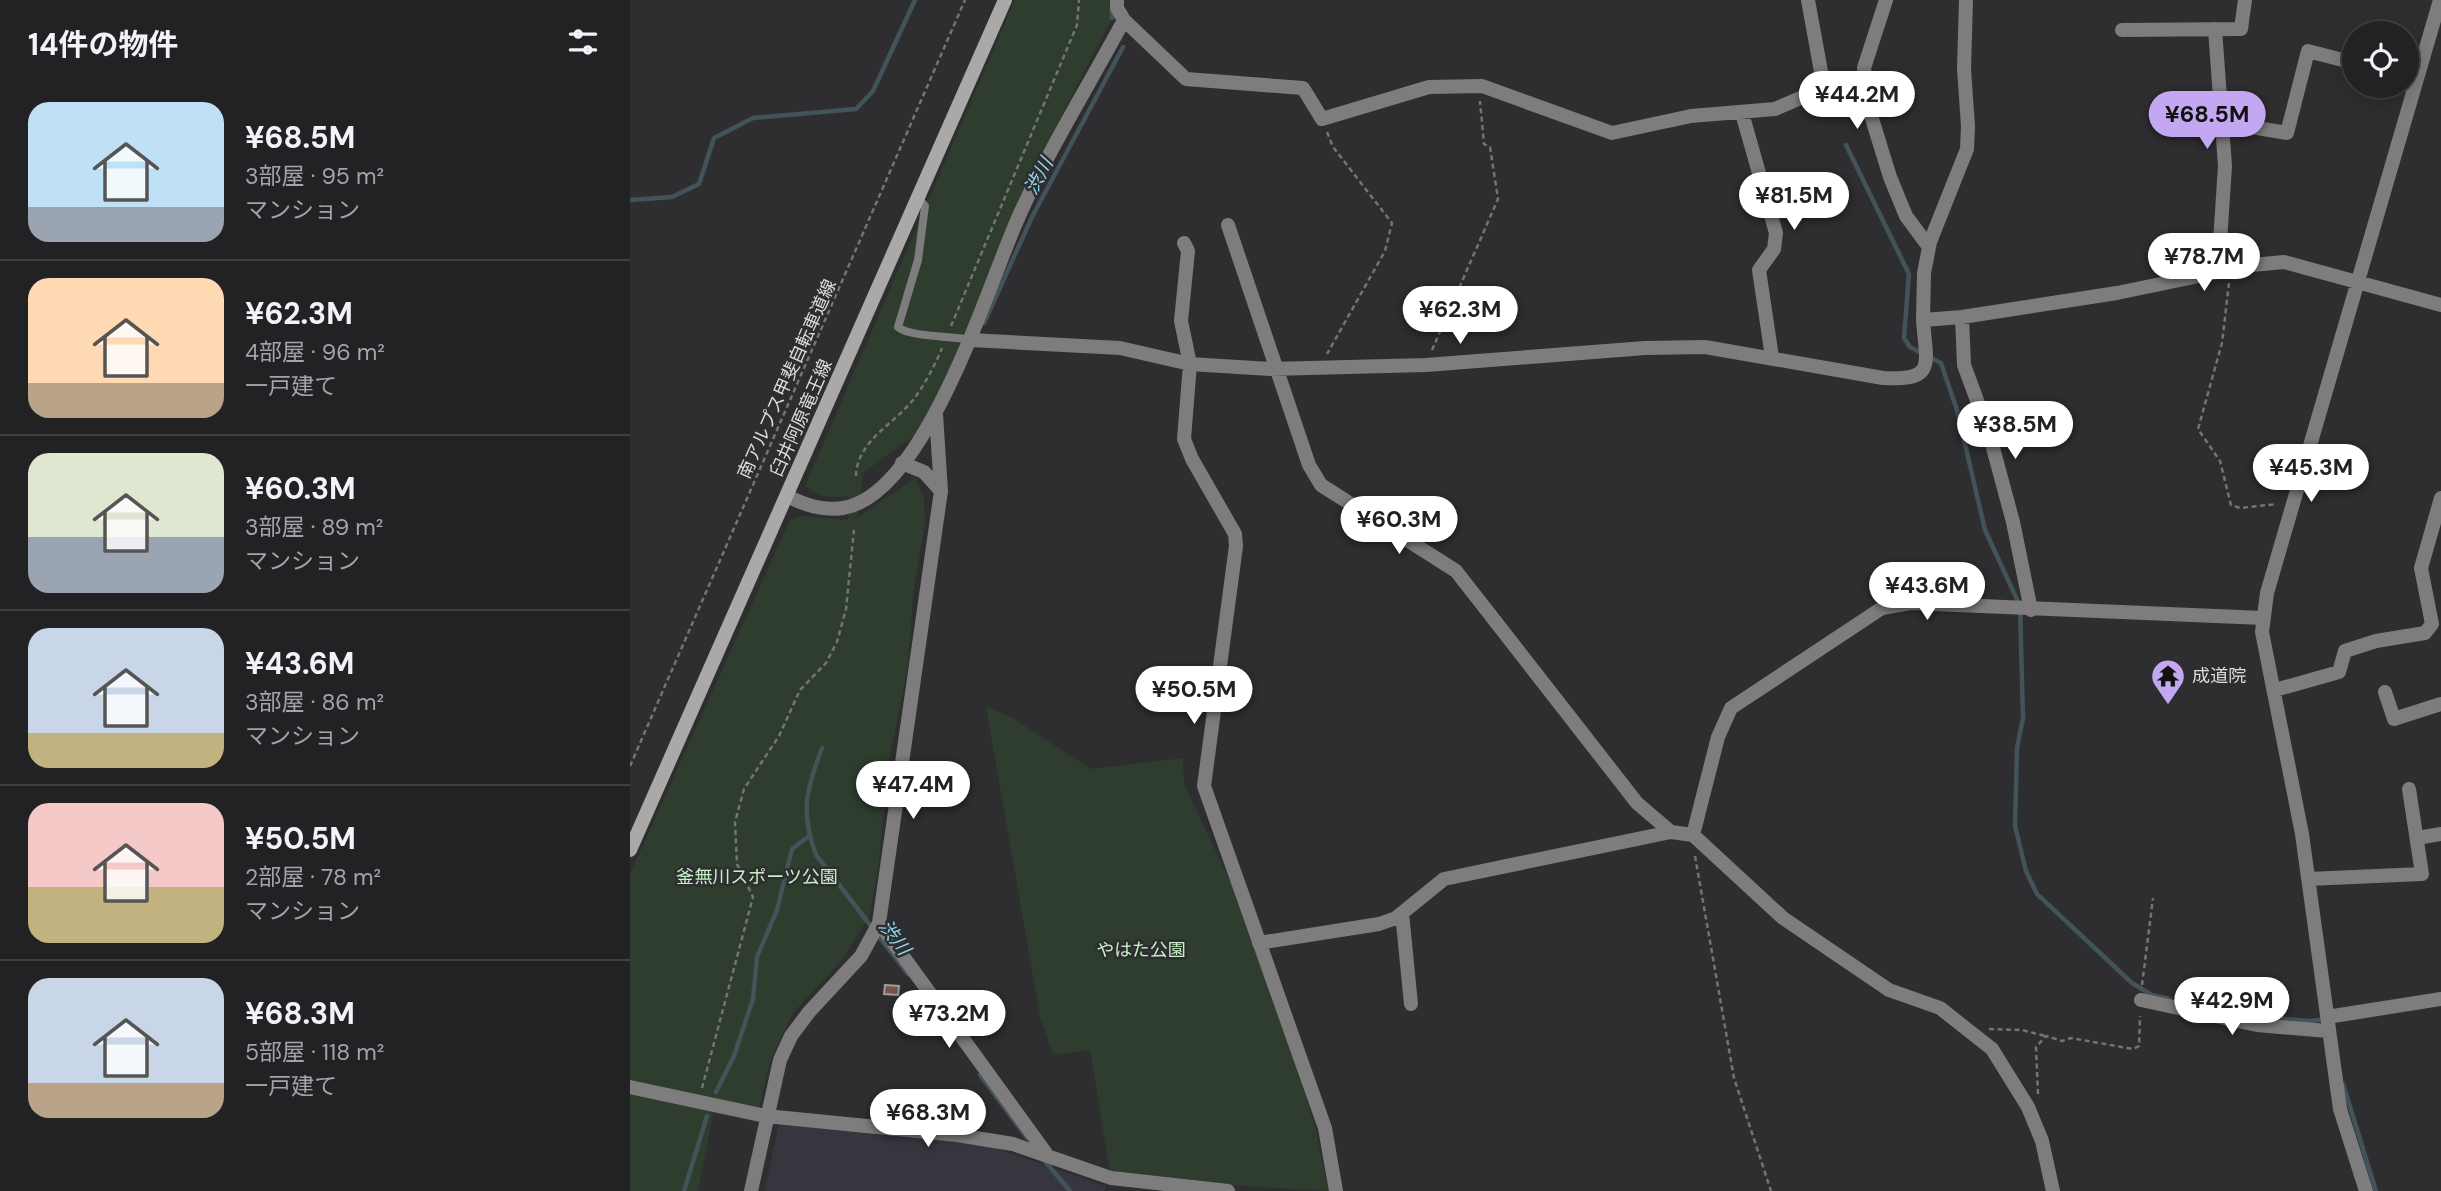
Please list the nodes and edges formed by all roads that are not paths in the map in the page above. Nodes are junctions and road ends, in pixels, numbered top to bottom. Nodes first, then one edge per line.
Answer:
1 (1005, 0) edge
2 (1118, 0) edge
3 (1808, 0) edge
4 (1886, 0) edge
5 (1966, 0) edge
6 (2245, 0) edge
7 (2441, 0) edge
8 (1124, 20) junction
9 (2215, 29) junction
10 (2122, 30) dead end
11 (2419, 55) edge
12 (2342, 60) edge
13 (1864, 78) junction
14 (1825, 88) junction
15 (2406, 98) edge
16 (1742, 113) junction
17 (2222, 122) junction
18 (918, 198) junction
19 (1228, 225) dead end
20 (1184, 243) dead end
21 (1929, 247) junction
22 (2223, 271) junction
23 (2358, 284) junction
24 (2441, 305) edge
25 (1962, 317) junction
26 (1923, 320) junction
27 (971, 340) junction
28 (1772, 358) junction
29 (1190, 364) junction
30 (1278, 369) junction
31 (936, 414) junction
32 (902, 463) junction
33 (940, 491) junction
34 (787, 496) junction
35 (2441, 498) edge
36 (2031, 610) junction
37 (2263, 618) junction
38 (2434, 628) edge
39 (2275, 690) junction
40 (2385, 692) dead end
41 (2441, 704) edge
42 (2409, 789) dead end
43 (1671, 832) junction
44 (2441, 834) edge
45 (1693, 835) junction
46 (2417, 838) junction
47 (630, 850) edge
48 (2308, 880) junction
49 (1402, 913) junction
50 (879, 923) junction
51 (1259, 943) junction
52 (2441, 999) edge
53 (2141, 1000) road end
54 (1411, 1004) dead end
55 (2327, 1024) junction
56 (630, 1087) edge
57 (766, 1116) junction
58 (1048, 1156) junction
59 (1112, 1185) edge
60 (751, 1191) edge
61 (1227, 1191) edge
62 (1336, 1191) edge
63 (2053, 1191) edge
64 (2366, 1191) edge

1 - 18 main road, 臼井阿原竜王線
2 - 8 street
3 - 14 street
4 - 13 street
5 - 21 street
6 - 9 street
7 - 11 street
8 - 16 street
8 - 27 street
9 - 10 street
9 - 17 street
12 - 17 street
13 - 14 street
13 - 21 street
14 - 16 street
15 - 23 street
16 - 28 street
17 - 22 street
18 - 27 lane
18 - 34 main road, 臼井阿原竜王線
19 - 30 street
20 - 29 street
21 - 26 street
22 - 23 street
22 - 25 street
23 - 24 street
23 - 37 street
25 - 26 street
25 - 36 street
26 - 28 street
27 - 29 street
27 - 31 street
28 - 30 street
29 - 30 street
29 - 51 street
30 - 43 street
31 - 32 street
31 - 33 street
32 - 33 street
32 - 34 street
33 - 50 street
34 - 47 main road, 臼井阿原竜王線
35 - 38 street
36 - 37 street
36 - 45 street
37 - 39 street
38 - 39 street
39 - 48 street
40 - 41 street
42 - 46 street
43 - 45 street
43 - 49 street
44 - 46 street
45 - 63 street
46 - 48 street
48 - 55 street
49 - 51 street
49 - 54 street
50 - 57 street
50 - 58 street
51 - 62 street
52 - 55 street
53 - 55 street
55 - 64 street
56 - 57 street
57 - 58 street
57 - 60 street
58 - 59 street
59 - 61 street

